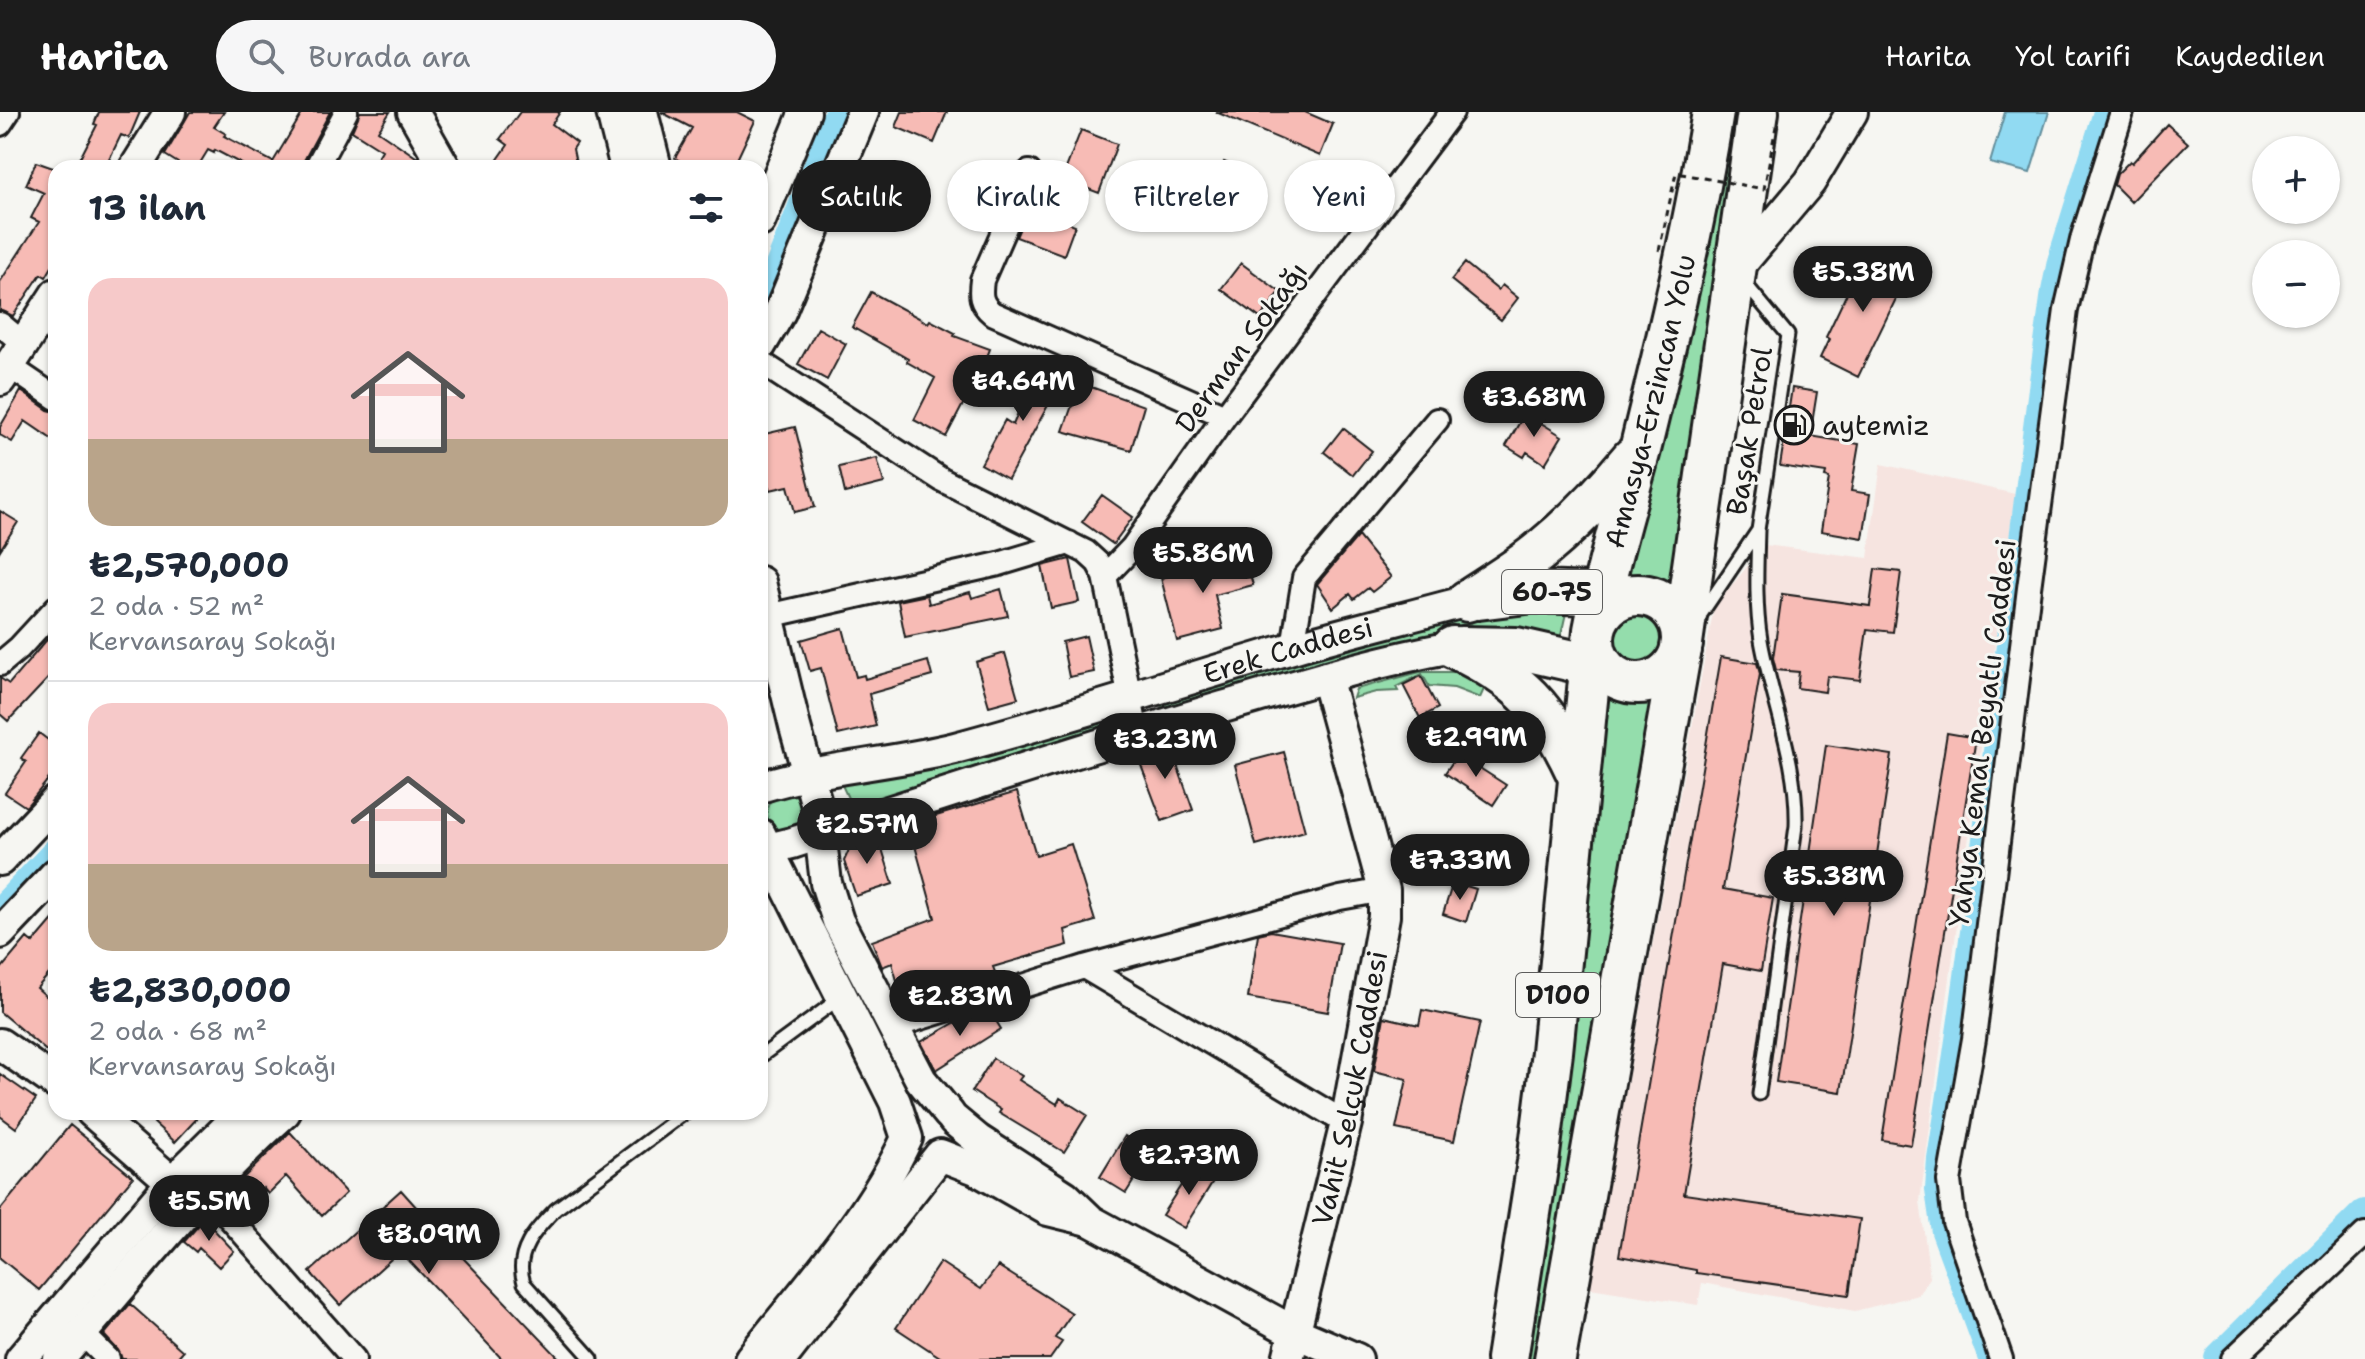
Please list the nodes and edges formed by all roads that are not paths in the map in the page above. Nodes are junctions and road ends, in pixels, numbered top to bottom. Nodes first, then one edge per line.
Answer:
1 (8, 112) edge
2 (170, 112) edge
3 (346, 112) edge
4 (413, 112) edge
5 (612, 112) edge
6 (642, 112) edge
7 (805, 112) edge
8 (863, 112) edge
9 (1452, 112) edge
10 (1852, 112) edge
11 (2122, 112) edge
12 (1711, 115) edge
13 (1767, 116) edge
14 (0, 124) edge
15 (140, 160) edge
16 (320, 160) edge
17 (440, 160) edge
18 (624, 160) edge
19 (654, 160) edge
20 (768, 202) edge
21 (1002, 232) edge
22 (1735, 271) junction
23 (48, 306) edge
24 (0, 324) edge
25 (768, 332) edge
26 (11, 363) edge
27 (768, 367) edge
28 (48, 392) edge
29 (1225, 416) junction
30 (1437, 420) dead end
31 (1640, 448) junction
32 (1758, 530) junction
33 (1069, 543) junction
34 (1105, 576) junction
35 (1467, 601) junction
36 (768, 616) joint
37 (48, 617) edge
38 (1605, 630) junction
39 (1682, 643) junction
40 (1293, 647) junction
41 (1453, 647) junction
42 (0, 664) edge
43 (1326, 677) junction
44 (1130, 698) junction
45 (1137, 732) junction
46 (1578, 775) junction
47 (778, 784) edge
48 (48, 809) edge
49 (819, 820) junction
50 (768, 841) edge
51 (0, 860) edge
52 (48, 882) edge
53 (1384, 890) junction
54 (0, 933) edge
55 (1084, 967) junction
56 (843, 996) junction
57 (892, 1027) junction
58 (0, 1044) edge
59 (768, 1051) edge
60 (48, 1077) edge
61 (1759, 1094) dead end
62 (952, 1117) junction
63 (101, 1120) edge
64 (235, 1120) edge
65 (277, 1120) edge
66 (675, 1120) edge
67 (1346, 1123) junction
68 (907, 1138) junction
69 (940, 1155) junction
70 (172, 1182) junction
71 (205, 1190) junction
72 (1091, 1221) junction
73 (2365, 1234) edge
74 (82, 1333) junction
75 (1291, 1345) edge
76 (21, 1359) edge
77 (59, 1359) edge
78 (108, 1359) edge
79 (354, 1359) edge
80 (592, 1359) edge
81 (750, 1359) edge
82 (781, 1359) edge
83 (1357, 1359) edge
84 (1507, 1359) edge
85 (1555, 1359) edge
86 (2001, 1359) edge
87 (2233, 1359) edge

1 - 14 street
2 - 15 street
3 - 16 street
4 - 17 street
5 - 18 street
6 - 19 street
7 - 20 street
8 - 25 street
9 - 29 street, Derman Sokağı
10 - 22 street
11 - 86 street, Yahya Kemal Beyatlı Caddesi
12 - 31 highway, Amasya-Erzincan Yolu / D100
13 - 22 highway, Amasya-Erzincan Yolu / D100
21 - 29 street
22 - 32 lane, Başak Petrol
22 - 39 highway, Amasya-Erzincan Yolu / D100
23 - 26 street
24 - 26 street
26 - 28 street
27 - 33 street
29 - 34 street, Derman Sokağı
30 - 40 street
31 - 35 highway
31 - 38 highway, Amasya-Erzincan Yolu / D100
32 - 39 lane, Başak Petrol
32 - 61 lane
33 - 34 street
33 - 36 street
34 - 44 street
35 - 38 highway, 60-75
35 - 40 street, Erek Caddesi / 60-75
36 - 47 street
37 - 42 street
38 - 39 highway
38 - 39 highway, D100
38 - 41 highway, 60-75
38 - 46 highway, Amasya-Erzincan Yolu / D100
39 - 85 highway, Amasya-Erzincan Yolu / D100
40 - 44 street, Erek Caddesi / 60-75
41 - 43 street, Erek Caddesi / 60-75
41 - 46 highway
43 - 45 street, Erek Caddesi / 60-75
43 - 53 street, Vahit Selçuk Caddesi
44 - 45 street
44 - 47 street, Erek Caddesi / 60-75
45 - 49 street, Erek Caddesi / 60-75
46 - 84 highway, Amasya-Erzincan Yolu / D100
47 - 49 street
48 - 51 street
49 - 50 street, Erek Caddesi / 60-75
49 - 57 street
50 - 56 street
52 - 54 street
53 - 55 street
53 - 67 street, Vahit Selçuk Caddesi
55 - 57 street
55 - 67 street
56 - 59 lane
56 - 68 street
57 - 62 street
58 - 60 street
62 - 68 street
62 - 69 street
62 - 72 street
63 - 70 street
64 - 70 street
65 - 71 street
66 - 80 lane
67 - 75 street, Vahit Selçuk Caddesi
68 - 69 street
68 - 81 street
69 - 72 street
69 - 82 street
70 - 76 street
71 - 74 street
71 - 79 street
72 - 75 street
73 - 87 street
74 - 77 street
74 - 78 street
75 - 83 street

